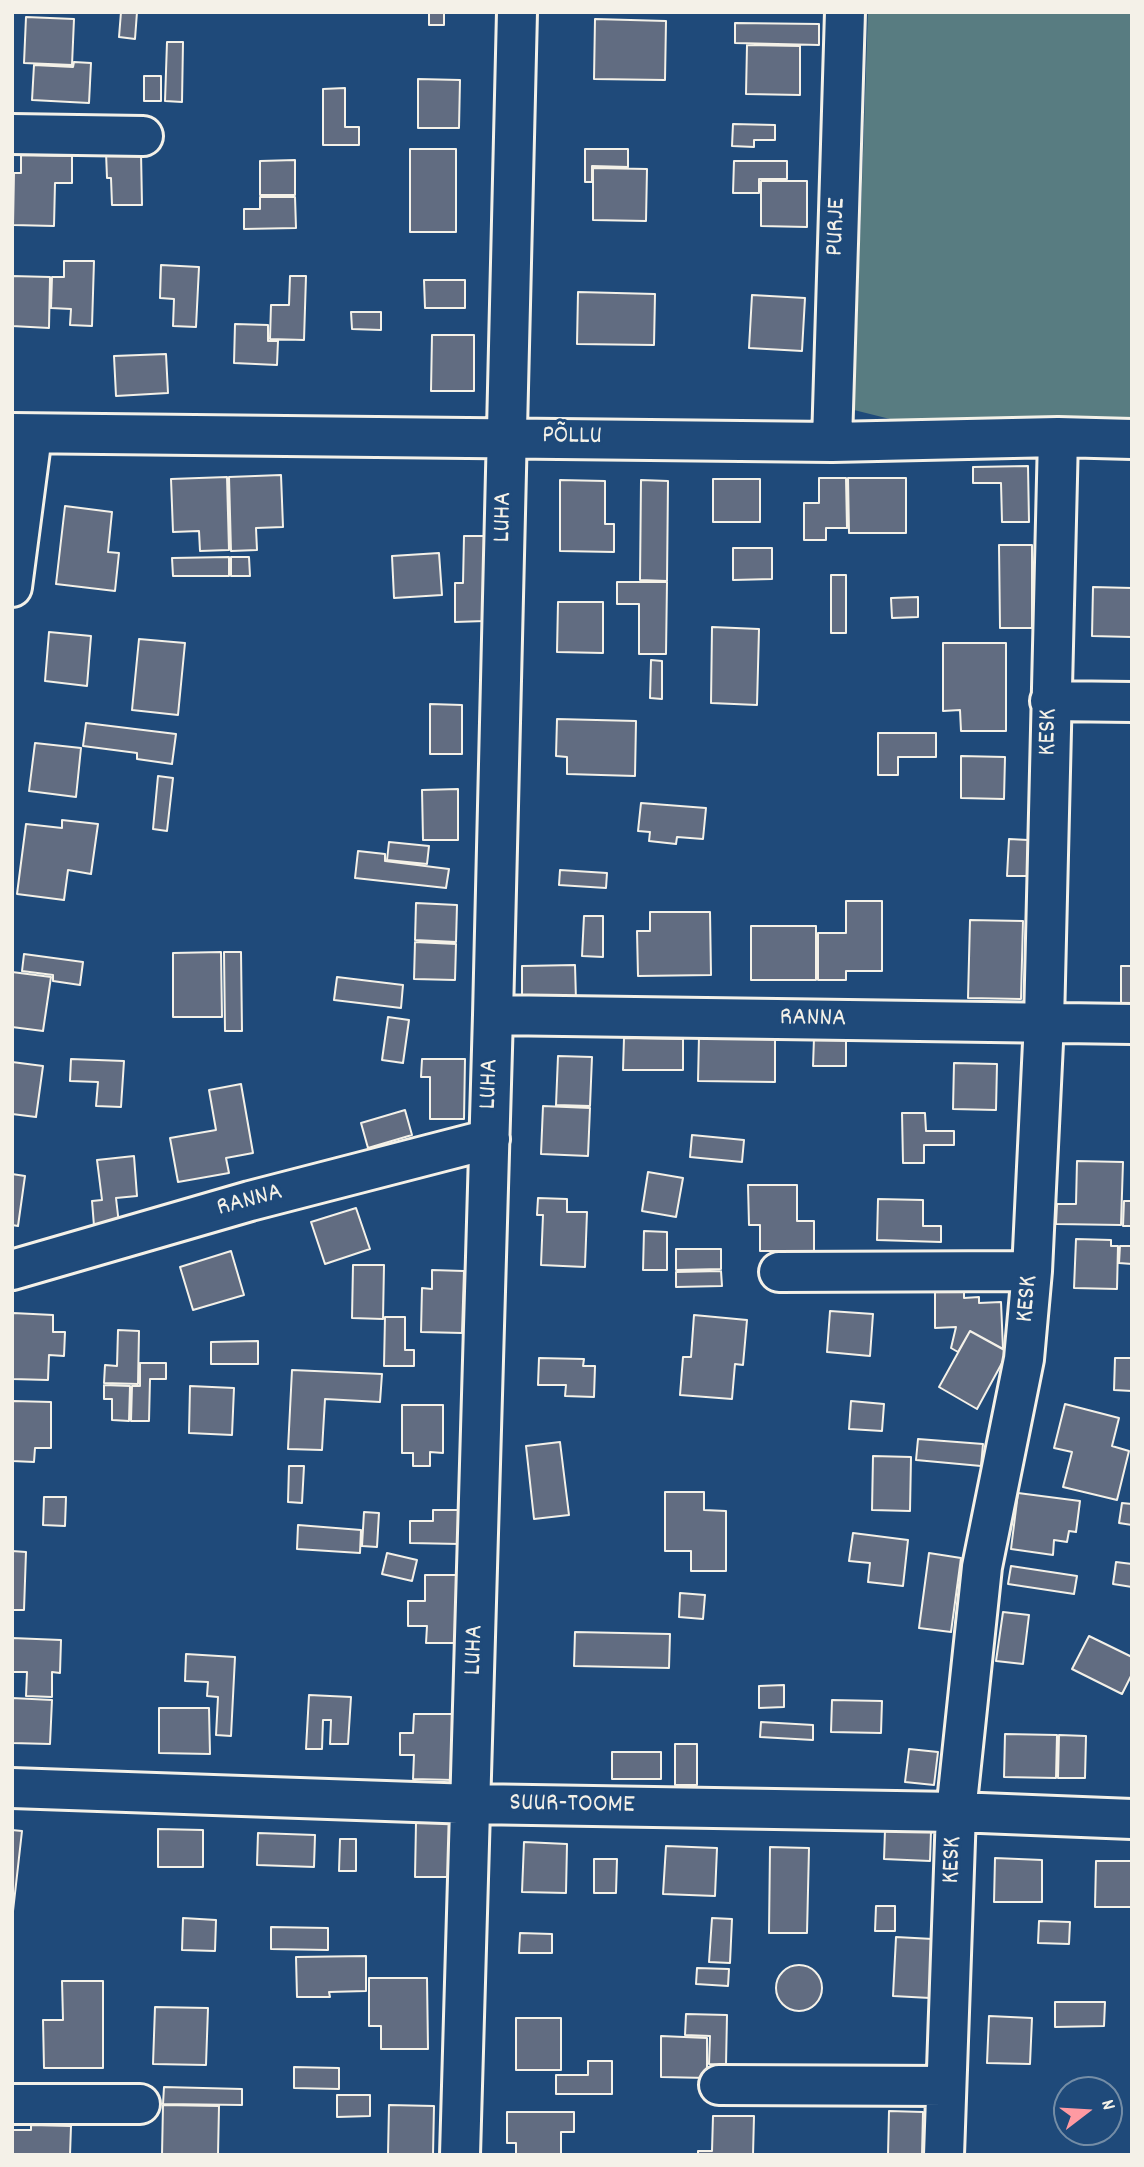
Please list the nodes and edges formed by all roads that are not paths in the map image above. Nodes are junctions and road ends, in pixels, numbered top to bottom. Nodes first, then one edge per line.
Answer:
1 (517, 12) edge
2 (845, 12) edge
3 (12, 134) edge
4 (143, 136) dead end
5 (22, 434) edge
6 (1058, 437) junction
7 (506, 438) junction
8 (1132, 439) edge
9 (832, 442) junction
10 (12, 587) edge
11 (1050, 701) junction
12 (1132, 702) edge
13 (494, 1015) junction
14 (1044, 1022) junction
15 (1132, 1024) edge
16 (490, 1139) junction
17 (12, 1270) edge
18 (1032, 1271) junction
19 (779, 1272) dead end
20 (12, 1788) edge
21 (472, 1804) junction
22 (956, 1812) junction
23 (1132, 1819) edge
24 (719, 2085) dead end
25 (946, 2087) junction
26 (12, 2104) edge
27 (140, 2104) dead end
28 (460, 2155) edge
29 (944, 2155) edge

1 - 7 street, LUHA
2 - 9 street, PURJE
3 - 4 street
5 - 7 street, PÕLLU
5 - 10 street
6 - 8 street, PÕLLU
6 - 9 street, PÕLLU
6 - 11 street, KESK
7 - 9 street, PÕLLU
7 - 13 street, LUHA
11 - 12 street
11 - 14 street, KESK
13 - 14 street, RANNA
13 - 16 street, LUHA
14 - 15 street, RANNA
14 - 18 street, KESK
16 - 17 street, RANNA
16 - 21 street, LUHA
18 - 19 street
18 - 22 street, KESK
20 - 21 street, SUUR-TOOME
21 - 22 street, SUUR-TOOME
21 - 28 street, LUHA
22 - 23 street, SUUR-TOOME
22 - 25 street, KESK
24 - 25 street
25 - 29 street, KESK
26 - 27 street

